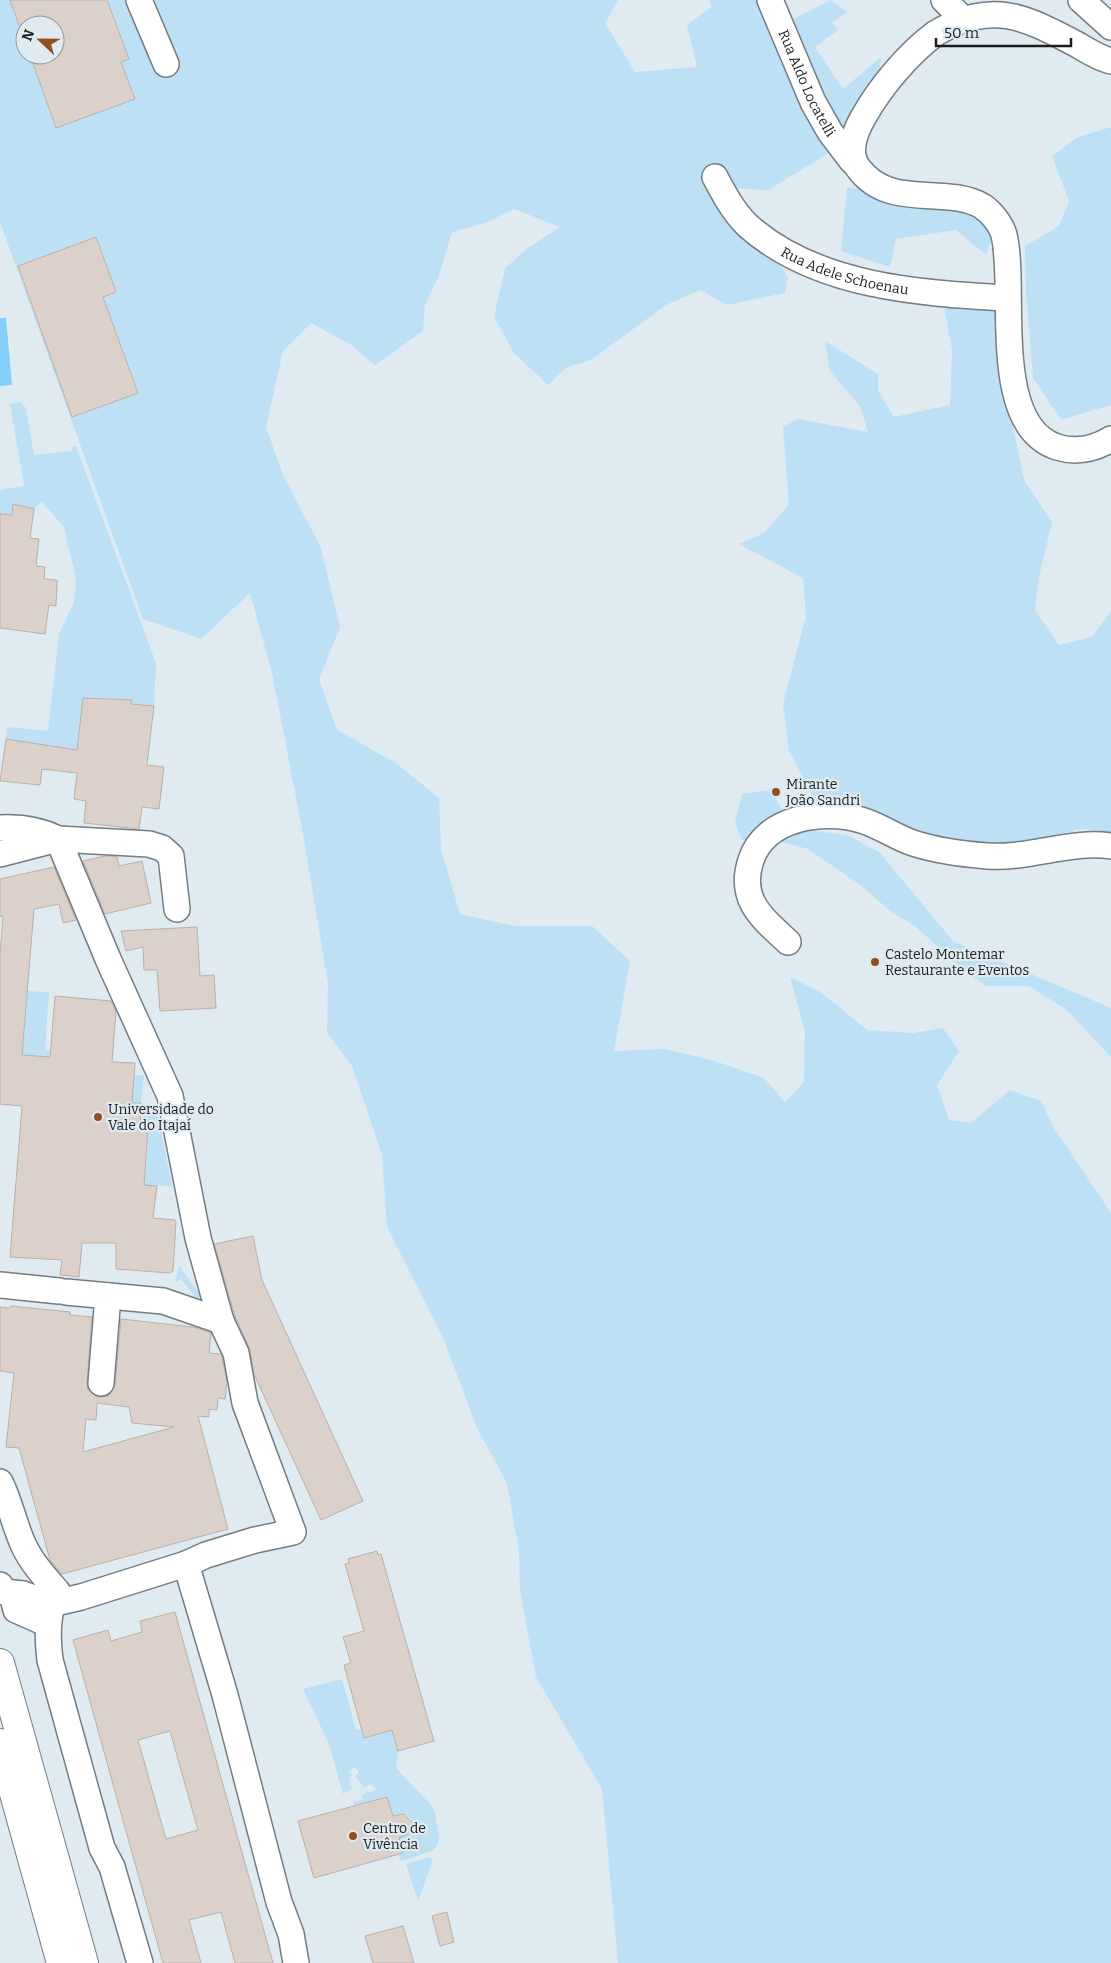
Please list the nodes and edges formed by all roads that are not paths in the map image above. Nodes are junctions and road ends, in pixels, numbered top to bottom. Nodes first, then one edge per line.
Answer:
1 (139, 0) edge
2 (770, 0) edge
3 (1081, 0) edge
4 (952, 8) edge
5 (1111, 28) edge
6 (1111, 61) edge
7 (166, 64) dead end
8 (852, 161) junction
9 (715, 177) dead end
10 (1007, 298) junction
11 (1111, 439) edge
12 (0, 828) edge
13 (58, 840) junction
14 (1111, 846) edge
15 (0, 854) edge
16 (177, 909) dead end
17 (788, 942) dead end
18 (0, 1285) edge
19 (108, 1296) junction
20 (221, 1321) junction
21 (101, 1383) dead end
22 (0, 1482) edge
23 (186, 1564) junction
24 (6, 1590) edge
25 (51, 1610) junction
26 (0, 1663) edge
27 (0, 1743) edge
28 (61, 1963) edge
29 (84, 1963) edge
30 (140, 1963) edge
31 (296, 1963) edge

1 - 7 street
2 - 8 street, Rua Aldo Locatelli
3 - 5 street
4 - 6 street
4 - 8 street
8 - 10 street, Rua Aldo Locatelli
9 - 10 street, Rua Adele Schoenau
10 - 11 street, Rua Aldo Locatelli
12 - 13 street
13 - 15 street
13 - 16 street
13 - 20 street
14 - 17 street
18 - 19 street
19 - 20 street
19 - 21 street
20 - 23 street
22 - 25 street
23 - 25 street
23 - 31 street
24 - 25 street
25 - 30 street
26 - 29 main road
27 - 28 main road

